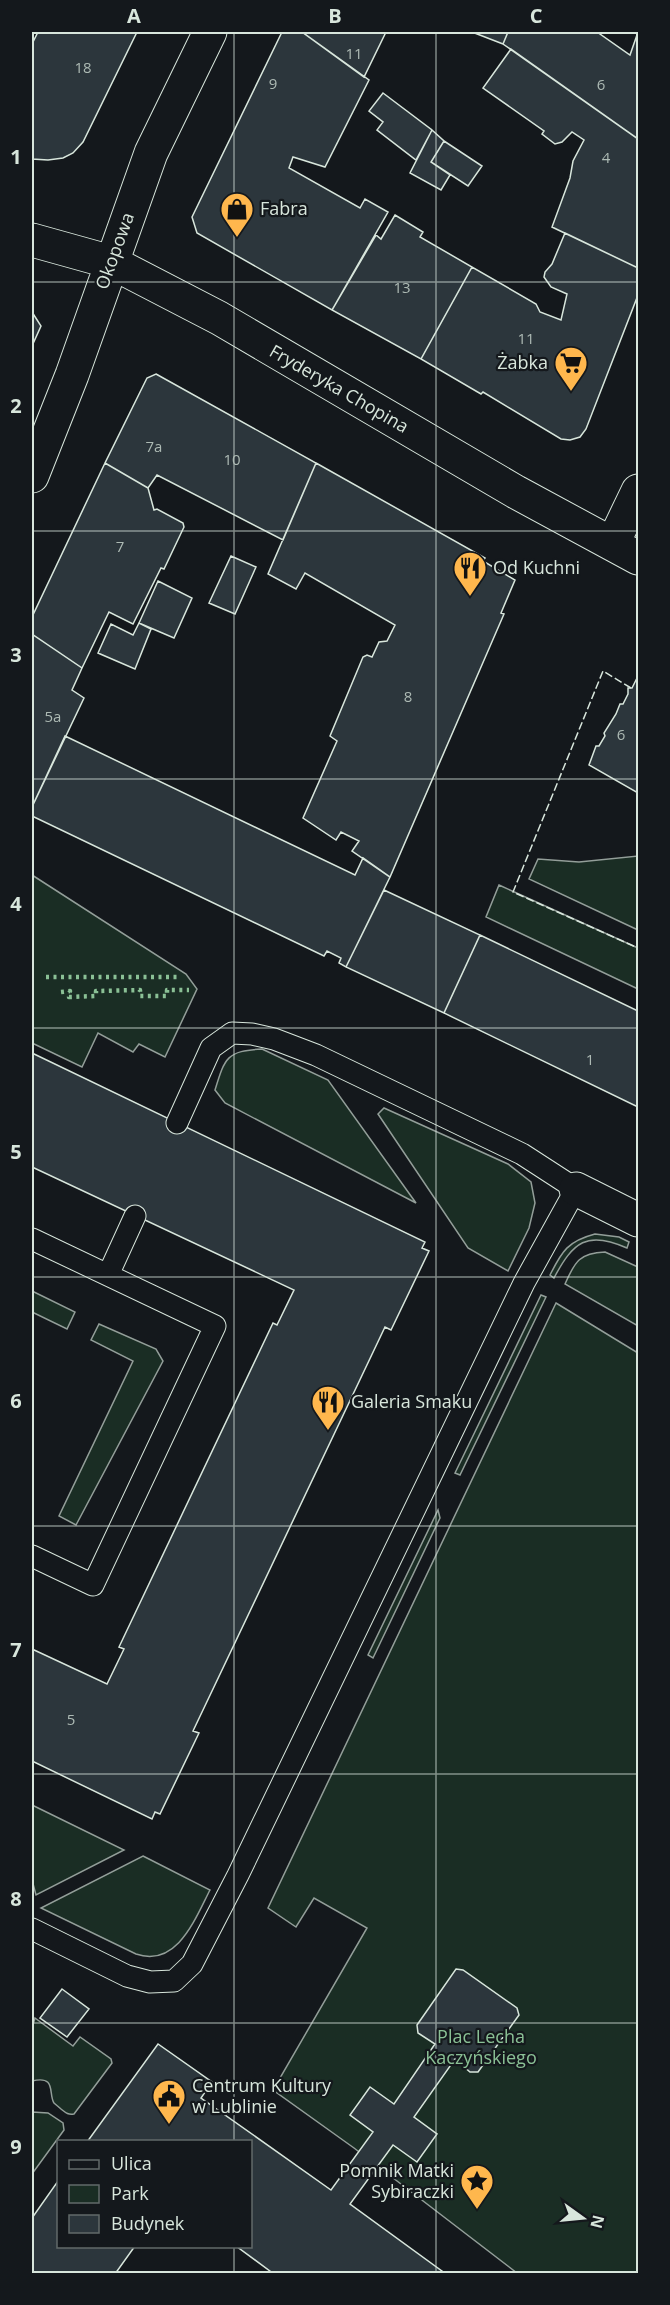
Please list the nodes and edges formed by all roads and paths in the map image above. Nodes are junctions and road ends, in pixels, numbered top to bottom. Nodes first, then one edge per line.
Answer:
1 (210, 32) edge
2 (32, 240) edge
3 (111, 262) junction
4 (32, 476) edge
5 (639, 491) edge
6 (626, 551) edge
7 (177, 1123) dead end
8 (576, 1189) junction
9 (135, 1216) dead end
10 (639, 1220) edge
11 (32, 1239) edge
12 (108, 1275) junction
13 (32, 1556) edge
14 (32, 1929) edge

1 - 3 street, Okopowa
2 - 3 street, Fryderyka Chopina
3 - 4 street, Okopowa
3 - 6 street, Fryderyka Chopina
5 - 6 street
7 - 8 lane
8 - 10 street
8 - 14 lane
9 - 12 lane
11 - 12 lane
12 - 13 lane

